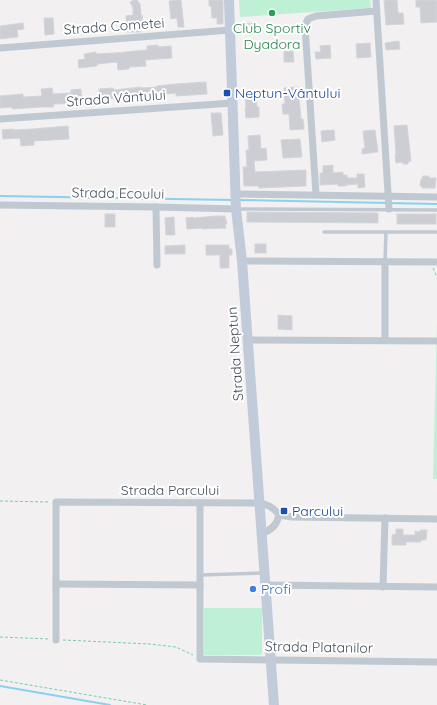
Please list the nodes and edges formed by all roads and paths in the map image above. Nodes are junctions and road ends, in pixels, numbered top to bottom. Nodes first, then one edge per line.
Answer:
1 (230, 0) edge
2 (376, 0) edge
3 (376, 11) junction
4 (230, 30) junction
5 (0, 48) edge
6 (233, 103) junction
7 (0, 119) edge
8 (316, 194) junction
9 (437, 197) edge
10 (236, 201) junction
11 (389, 202) junction
12 (0, 205) edge
13 (156, 207) junction
14 (437, 210) edge
15 (324, 232) dead end
16 (386, 232) junction
17 (436, 232) dead end
18 (242, 261) junction
19 (385, 262) junction
20 (434, 262) edge
21 (157, 265) dead end
22 (437, 277) edge
23 (248, 340) junction
24 (385, 340) junction
25 (437, 341) edge
26 (0, 501) edge
27 (56, 502) junction
28 (200, 503) junction
29 (259, 503) junction
30 (279, 515) junction
31 (385, 518) junction
32 (437, 519) edge
33 (262, 533) junction
34 (264, 573) junction
35 (200, 575) junction
36 (56, 584) junction
37 (200, 585) junction
38 (265, 585) junction
39 (383, 587) junction
40 (437, 587) edge
41 (0, 637) edge
42 (56, 640) junction
43 (200, 659) junction
44 (270, 659) junction
45 (437, 662) edge
46 (0, 680) edge
47 (147, 705) edge
48 (274, 705) edge

1 - 4 street, Strada Neptun
2 - 3 street
3 - 8 street
3 - 11 street
4 - 5 street, Strada Cometei
4 - 6 street, Strada Neptun
6 - 7 street, Strada Vântului
6 - 10 street, Strada Neptun
8 - 10 street, Strada Ecoului
8 - 11 street, Strada Ecoului
9 - 11 street, Strada Ecoului
10 - 11 lane
10 - 13 street, Strada Ecoului
10 - 18 street, Strada Neptun
11 - 14 lane
12 - 13 street, Strada Ecoului
13 - 21 street
15 - 16 lane
16 - 17 lane
16 - 19 lane
18 - 19 street
18 - 23 street, Strada Neptun
19 - 20 street
19 - 24 street
20 - 22 path
23 - 24 street
23 - 29 street, Strada Neptun
24 - 25 street
26 - 27 path
27 - 28 street, Strada Parcului
27 - 36 street
28 - 29 street, Strada Parcului
28 - 35 street
29 - 30 street, Strada Parcului
29 - 33 street, Strada Neptun
30 - 31 street
30 - 33 street
31 - 32 street
31 - 39 street
33 - 34 street, Strada Neptun
34 - 35 lane
34 - 38 street, Strada Neptun
35 - 37 street
36 - 37 street
36 - 42 street
37 - 43 street
38 - 39 street
38 - 44 street, Strada Neptun
39 - 40 street
41 - 42 path
42 - 43 path
43 - 44 street, Strada Platanilor
44 - 45 street, Strada Platanilor
44 - 48 street, Strada Neptun
46 - 47 path

